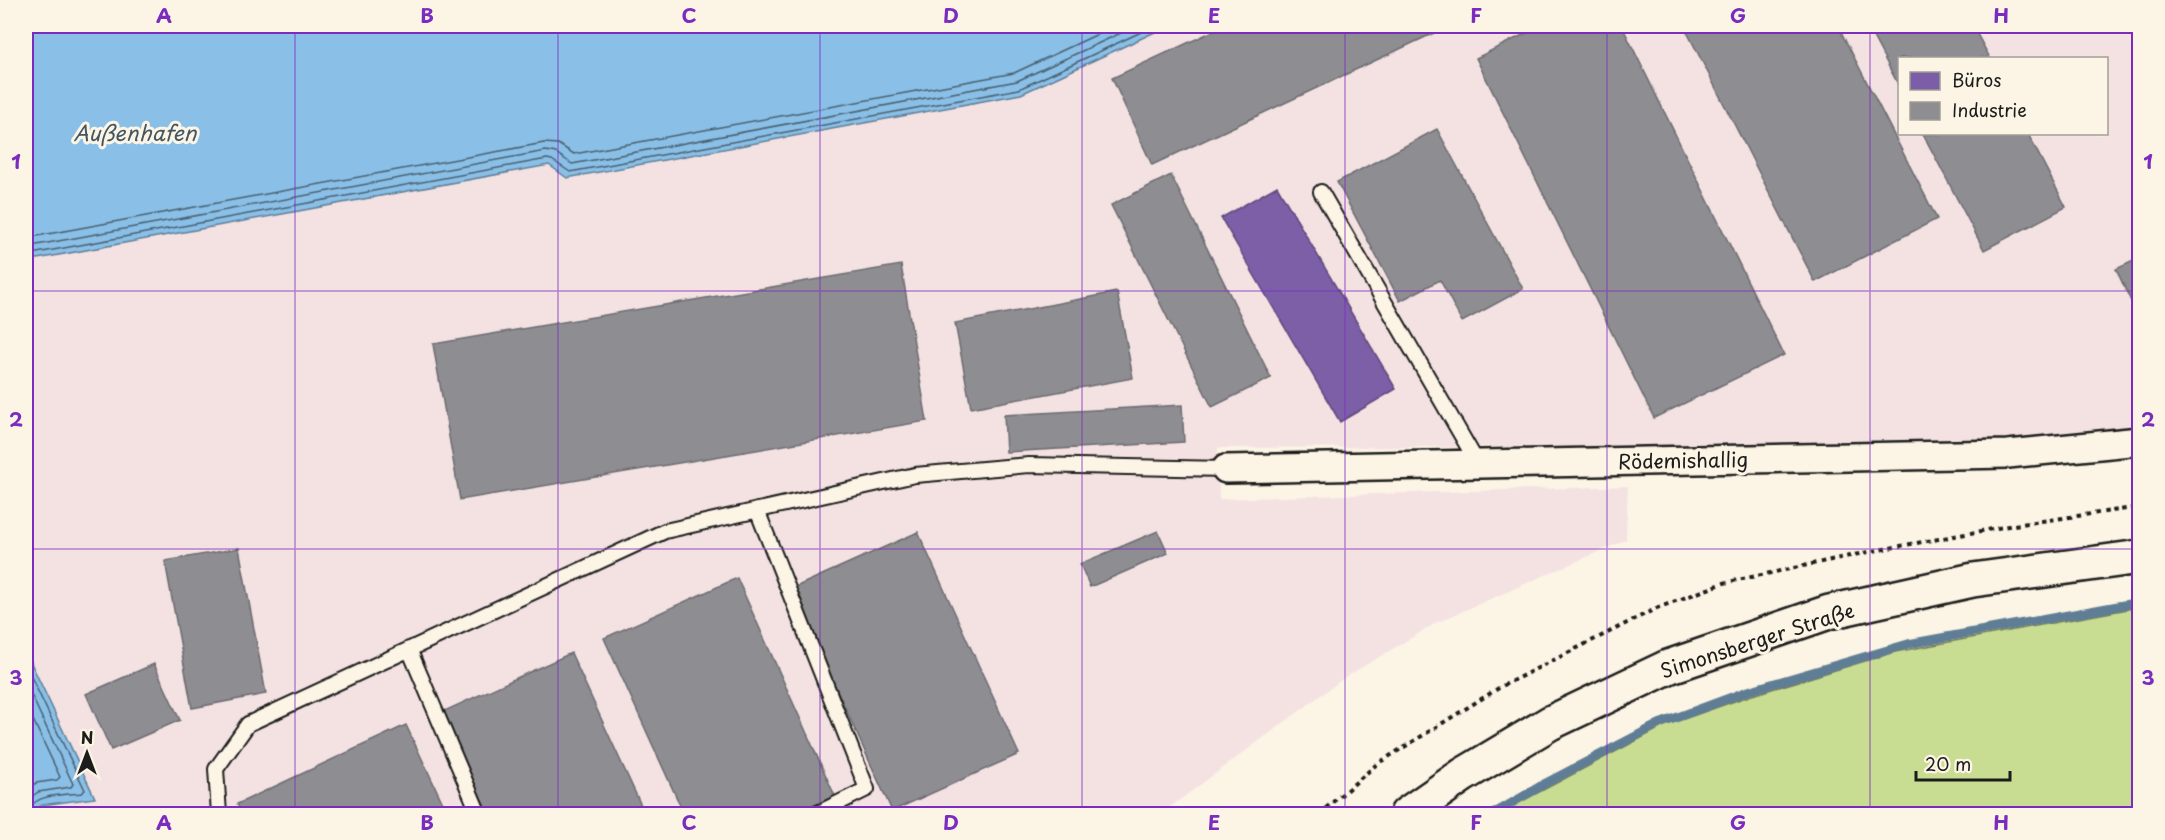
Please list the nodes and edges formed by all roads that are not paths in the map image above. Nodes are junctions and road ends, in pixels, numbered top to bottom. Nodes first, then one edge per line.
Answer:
1 (1321, 192) dead end
2 (2139, 441) edge
3 (1478, 464) junction
4 (1226, 469) joint
5 (757, 510) junction
6 (2139, 557) edge
7 (409, 649) junction
8 (219, 814) edge
9 (479, 814) edge
10 (816, 814) edge
11 (1407, 814) edge

1 - 3 lane
2 - 3 street, Rödemishallig
3 - 4 street, Rödemishallig
4 - 5 lane
5 - 7 lane
5 - 10 lane
6 - 11 main road, Simonsberger Straße
7 - 8 lane
7 - 9 lane

